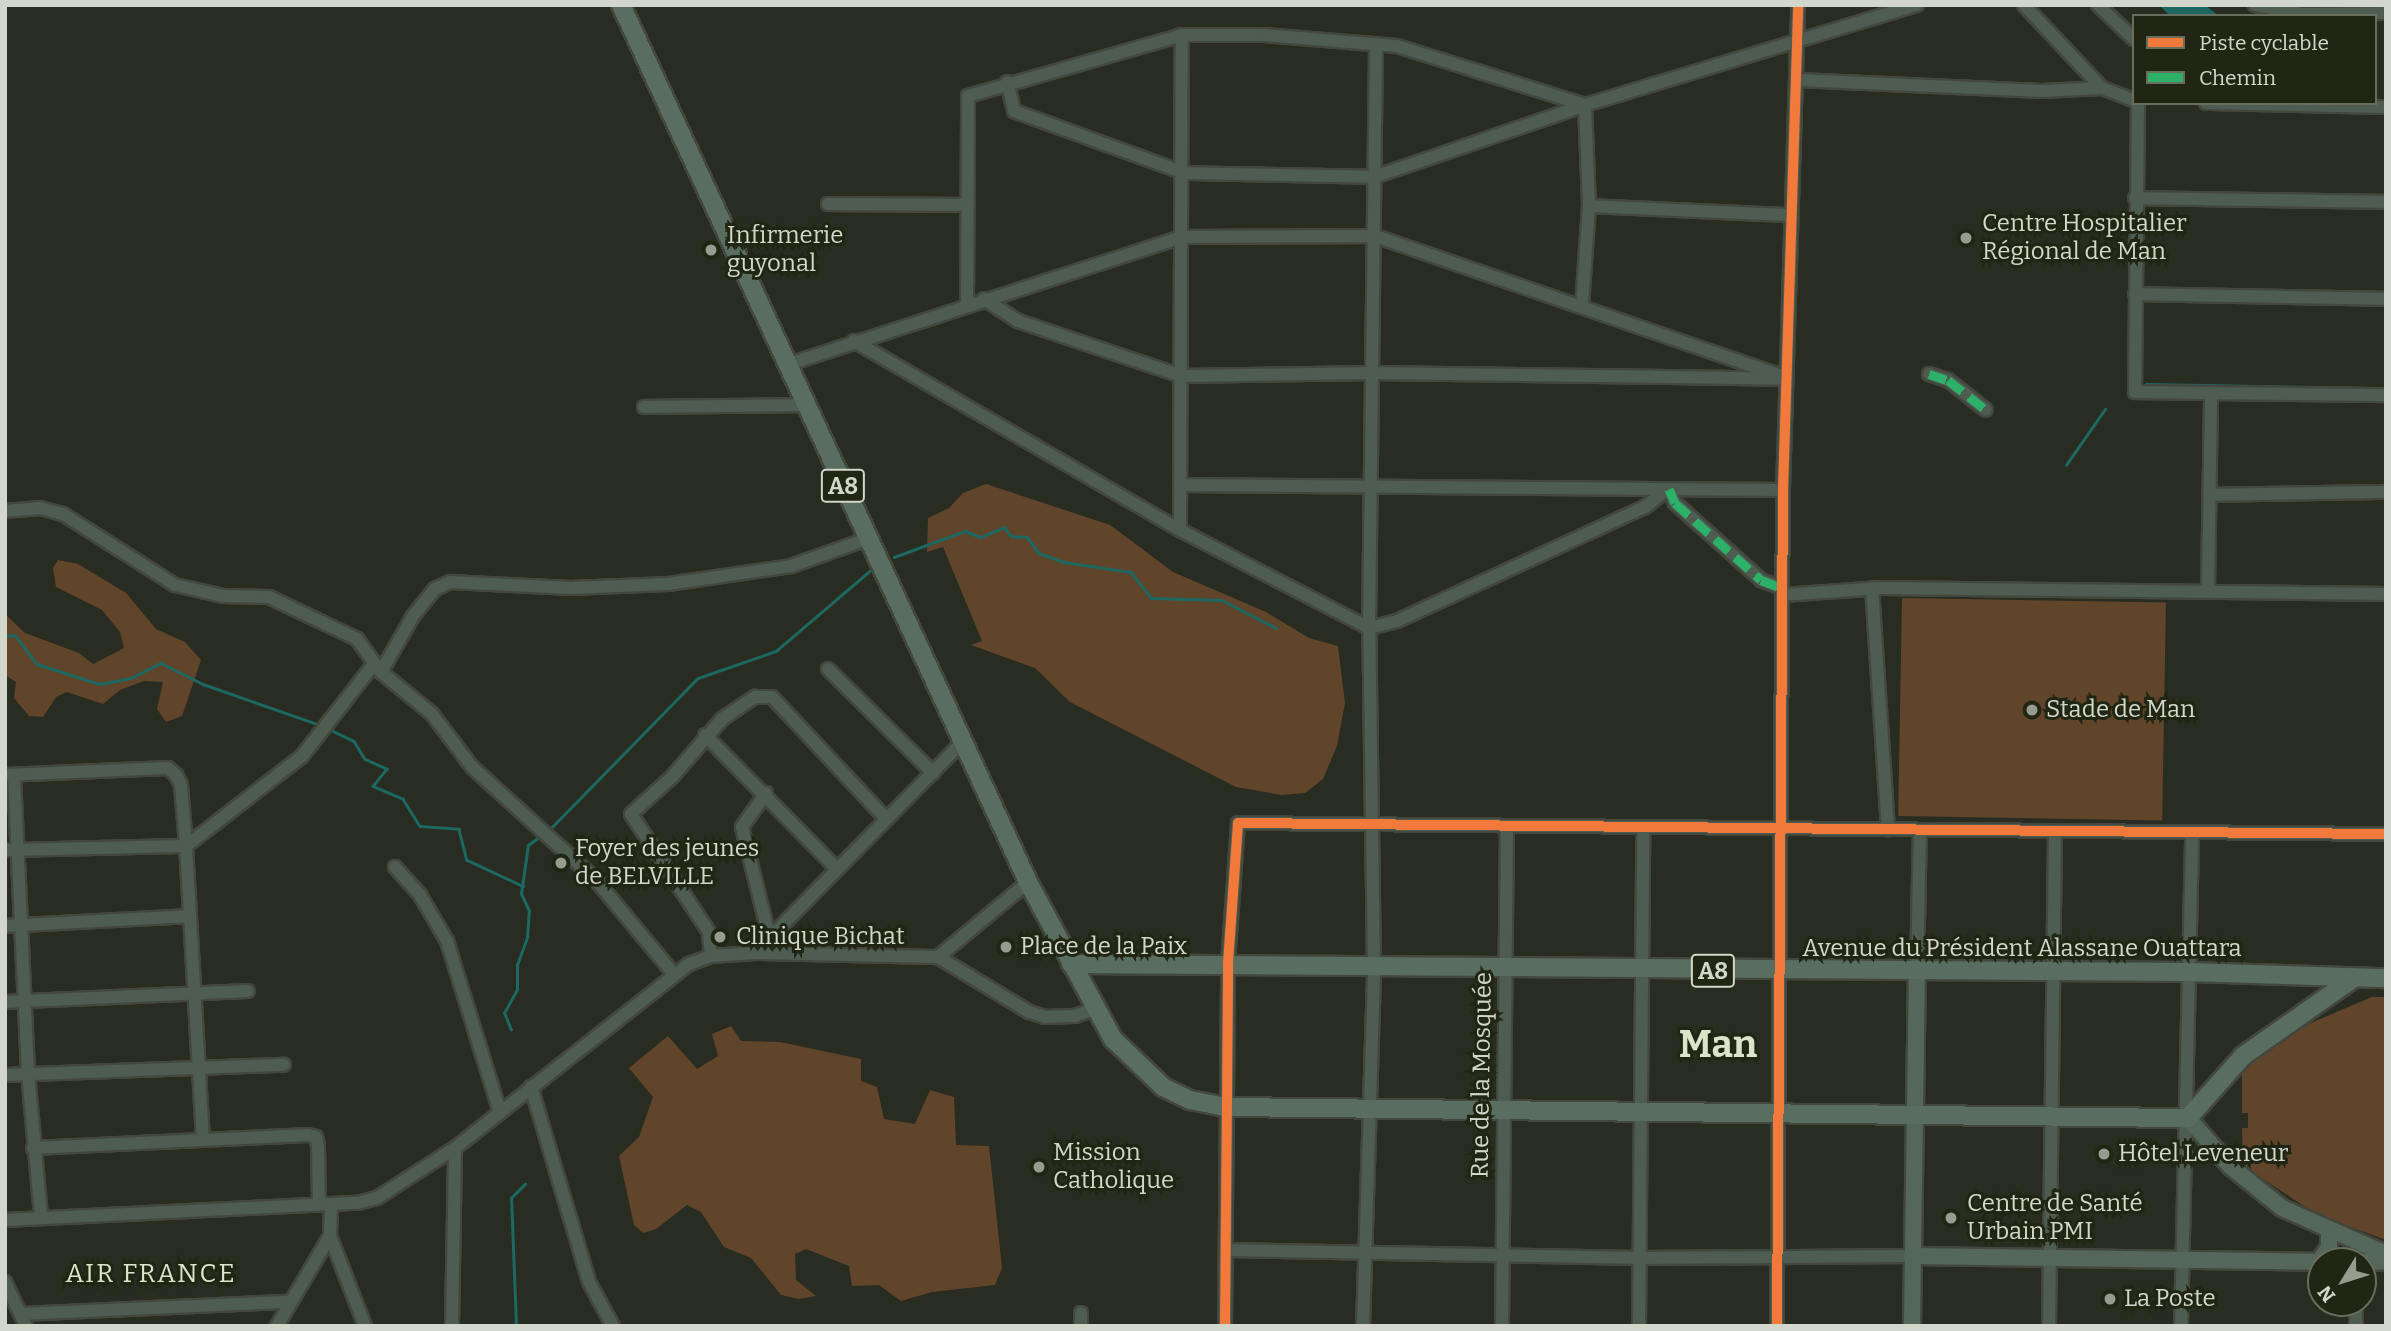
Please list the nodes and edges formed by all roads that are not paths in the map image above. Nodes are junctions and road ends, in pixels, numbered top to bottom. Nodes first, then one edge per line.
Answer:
1 (621, 5) edge
2 (1798, 5) edge
3 (1917, 5) edge
4 (2024, 5) edge
5 (2098, 5) edge
6 (2255, 5) edge
7 (2283, 8) edge
8 (2386, 13) edge
9 (1182, 34) junction
10 (2132, 37) edge
11 (1376, 44) junction
12 (1797, 44) junction
13 (1798, 80) junction
14 (1007, 82) junction
15 (2102, 88) junction
16 (2132, 100) edge
17 (1585, 105) junction
18 (2136, 105) edge
19 (2296, 105) edge
20 (2386, 107) edge
21 (1184, 173) junction
22 (1374, 177) junction
23 (2135, 198) junction
24 (2386, 202) edge
25 (828, 204) dead end
26 (968, 205) junction
27 (1589, 206) junction
28 (1790, 215) junction
29 (1183, 236) junction
30 (1375, 236) junction
31 (2135, 294) junction
32 (984, 299) junction
33 (2386, 299) edge
34 (967, 305) junction
35 (1582, 307) junction
36 (854, 341) junction
37 (786, 365) junction
38 (1373, 373) junction
39 (1929, 374) dead end
40 (1181, 376) junction
41 (1785, 378) junction
42 (2211, 393) junction
43 (2386, 395) edge
44 (805, 405) junction
45 (644, 407) dead end
46 (1986, 410) dead end
47 (1180, 485) junction
48 (1371, 486) junction
49 (1668, 489) junction
50 (1783, 490) junction
51 (2386, 492) edge
52 (2210, 495) junction
53 (5, 511) edge
54 (1180, 530) junction
55 (867, 538) junction
56 (1872, 588) junction
57 (2208, 590) junction
58 (1782, 592) junction
59 (2386, 594) edge
60 (1369, 628) junction
61 (378, 668) junction
62 (828, 668) dead end
63 (705, 735) junction
64 (962, 742) junction
65 (933, 773) junction
66 (10, 775) edge
67 (766, 793) junction
68 (886, 818) junction
69 (1373, 822) junction
70 (1507, 826) junction
71 (1643, 827) junction
72 (1779, 828) junction
73 (1888, 829) junction
74 (1920, 830) junction
75 (2055, 831) junction
76 (2192, 832) junction
77 (2386, 834) edge
78 (186, 846) junction
79 (11, 850) edge
80 (396, 867) dead end
81 (837, 869) junction
82 (1028, 882) junction
83 (190, 916) junction
84 (20, 924) junction
85 (5, 926) edge
86 (769, 935) junction
87 (755, 953) junction
88 (711, 956) junction
89 (938, 957) junction
90 (1228, 963) junction
91 (1071, 964) junction
92 (1374, 966) junction
93 (1504, 969) junction
94 (1644, 971) junction
95 (1917, 971) junction
96 (1778, 972) junction
97 (2052, 972) junction
98 (2190, 972) junction
99 (673, 973) junction
100 (2354, 978) junction
101 (2386, 978) edge
102 (195, 991) junction
103 (248, 991) dead end
104 (25, 1001) junction
105 (5, 1002) edge
106 (1094, 1009) junction
107 (284, 1065) dead end
108 (198, 1066) junction
109 (28, 1073) junction
110 (5, 1075) edge
111 (531, 1087) junction
112 (1226, 1107) junction
113 (1370, 1108) junction
114 (1503, 1110) junction
115 (500, 1112) junction
116 (1642, 1112) junction
117 (1777, 1113) junction
118 (1915, 1115) junction
119 (2054, 1116) junction
120 (2188, 1118) junction
121 (203, 1137) junction
122 (33, 1148) junction
123 (455, 1148) junction
124 (325, 1204) junction
125 (41, 1217) junction
126 (5, 1220) edge
127 (2329, 1232) junction
128 (330, 1236) junction
129 (2329, 1247) edge
130 (1226, 1250) junction
131 (1363, 1251) junction
132 (2386, 1254) edge
133 (1912, 1256) junction
134 (1502, 1257) junction
135 (1640, 1258) junction
136 (2050, 1258) junction
137 (1775, 1259) junction
138 (2186, 1261) junction
139 (2307, 1262) edge
140 (5, 1282) edge
141 (288, 1302) junction
142 (24, 1320) edge
143 (277, 1326) edge
144 (365, 1326) edge
145 (452, 1326) edge
146 (613, 1326) edge
147 (1225, 1326) edge
148 (1363, 1326) edge
149 (1502, 1326) edge
150 (1639, 1326) edge
151 (1777, 1326) edge
152 (1912, 1326) edge
153 (2049, 1326) edge
154 (2181, 1326) edge

1 - 37 main road, A8
2 - 12 street
3 - 12 street
4 - 15 street
5 - 10 street
6 - 7 street
7 - 8 street
9 - 11 street
9 - 14 street
9 - 21 street
11 - 17 street
11 - 22 street
12 - 13 street
12 - 17 street
13 - 15 street
13 - 28 street
14 - 21 street
14 - 26 street
15 - 16 street
17 - 22 street
17 - 27 street
18 - 23 street
19 - 20 street
21 - 22 street
21 - 29 street
22 - 30 street
23 - 24 street
23 - 31 street
25 - 26 street
26 - 34 street
27 - 28 street
27 - 35 street
28 - 41 street
29 - 30 street
29 - 32 street
29 - 40 street
30 - 35 street
30 - 38 street
31 - 33 street
31 - 42 street
32 - 34 street
32 - 40 street
34 - 36 street
35 - 41 street
36 - 37 street
36 - 54 street
37 - 44 main road, A8
38 - 40 street
38 - 41 street
38 - 48 street
39 - 46 street
40 - 47 street
41 - 50 street
42 - 43 street
42 - 52 street
44 - 45 street
44 - 55 main road, A8
47 - 48 street
47 - 54 street
48 - 49 street
48 - 60 street
49 - 50 street
49 - 58 street
49 - 60 street
50 - 58 street
51 - 52 street
52 - 57 street
53 - 61 street
54 - 60 street
55 - 61 street
55 - 64 main road, A8
56 - 57 street
56 - 58 street
56 - 73 street
57 - 59 street
58 - 72 street
60 - 69 street
61 - 78 street
61 - 99 street
62 - 65 street
63 - 67 street
63 - 68 street
63 - 88 street
64 - 65 street
64 - 82 main road, A8
65 - 68 street
66 - 78 street
66 - 79 street
67 - 81 street
67 - 86 street
68 - 81 street
69 - 70 street
69 - 90 street
69 - 92 street
70 - 71 street
70 - 93 street, Rue de la Mosquée
71 - 72 street
71 - 94 street
72 - 73 street
72 - 96 street
73 - 74 street
74 - 75 street
74 - 95 street
75 - 76 street
75 - 97 street
76 - 77 street
76 - 98 street
78 - 79 street
78 - 83 street
79 - 84 street
80 - 115 street
81 - 86 street
82 - 89 street
82 - 91 main road, A8
83 - 84 street
83 - 102 street
84 - 85 street
84 - 104 street
86 - 87 street
87 - 88 street
87 - 89 street
88 - 99 street
89 - 106 street
90 - 91 main road, Avenue du Président Alassane Ouattara / A8
90 - 92 main road, Avenue du Président Alassane Ouattara / A8
90 - 112 street
91 - 106 main road, A8
92 - 93 main road, Avenue du Président Alassane Ouattara / A8
92 - 113 street
93 - 94 main road, Avenue du Président Alassane Ouattara / A8
93 - 114 street, Rue de la Mosquée
94 - 96 main road, Avenue du Président Alassane Ouattara / A8
94 - 116 street
95 - 96 main road, Avenue du Président Alassane Ouattara / A8
95 - 97 main road, Avenue du Président Alassane Ouattara / A8
95 - 118 street
96 - 117 street
97 - 98 main road, Avenue du Président Alassane Ouattara / A8
97 - 119 street
98 - 100 main road, Avenue du Président Alassane Ouattara / A8
98 - 120 street
99 - 111 street
100 - 101 main road, Avenue du Président Alassane Ouattara / A8
100 - 120 main road
102 - 103 street
102 - 104 street
102 - 108 street
104 - 105 street
104 - 109 street
106 - 112 main road, A8
107 - 108 street
108 - 109 street
108 - 121 street
109 - 110 street
109 - 122 street
111 - 115 street
111 - 146 street
112 - 113 main road, A8
112 - 130 street
113 - 114 main road, A8
113 - 131 street
114 - 116 main road, A8
114 - 134 street, Rue de la Mosquée
115 - 123 street
116 - 117 main road, A8
116 - 135 street
117 - 118 main road, A8
117 - 137 street
118 - 119 main road, A8
118 - 133 street
119 - 120 main road, A8
119 - 136 street
120 - 127 street
120 - 138 street
121 - 122 street
121 - 124 street
122 - 125 street
123 - 124 street
123 - 145 street
124 - 125 street
124 - 128 street
125 - 126 street
127 - 129 street
127 - 132 street
128 - 141 street
128 - 144 street
130 - 131 street
130 - 147 street
131 - 134 street
131 - 148 street
133 - 136 street
133 - 137 street
133 - 152 street
134 - 135 street
134 - 149 street, Rue de la Mosquée
135 - 137 street
135 - 150 street
136 - 138 street
136 - 153 street
137 - 151 street
138 - 139 street
138 - 154 street
140 - 142 street
141 - 142 street
141 - 143 street

